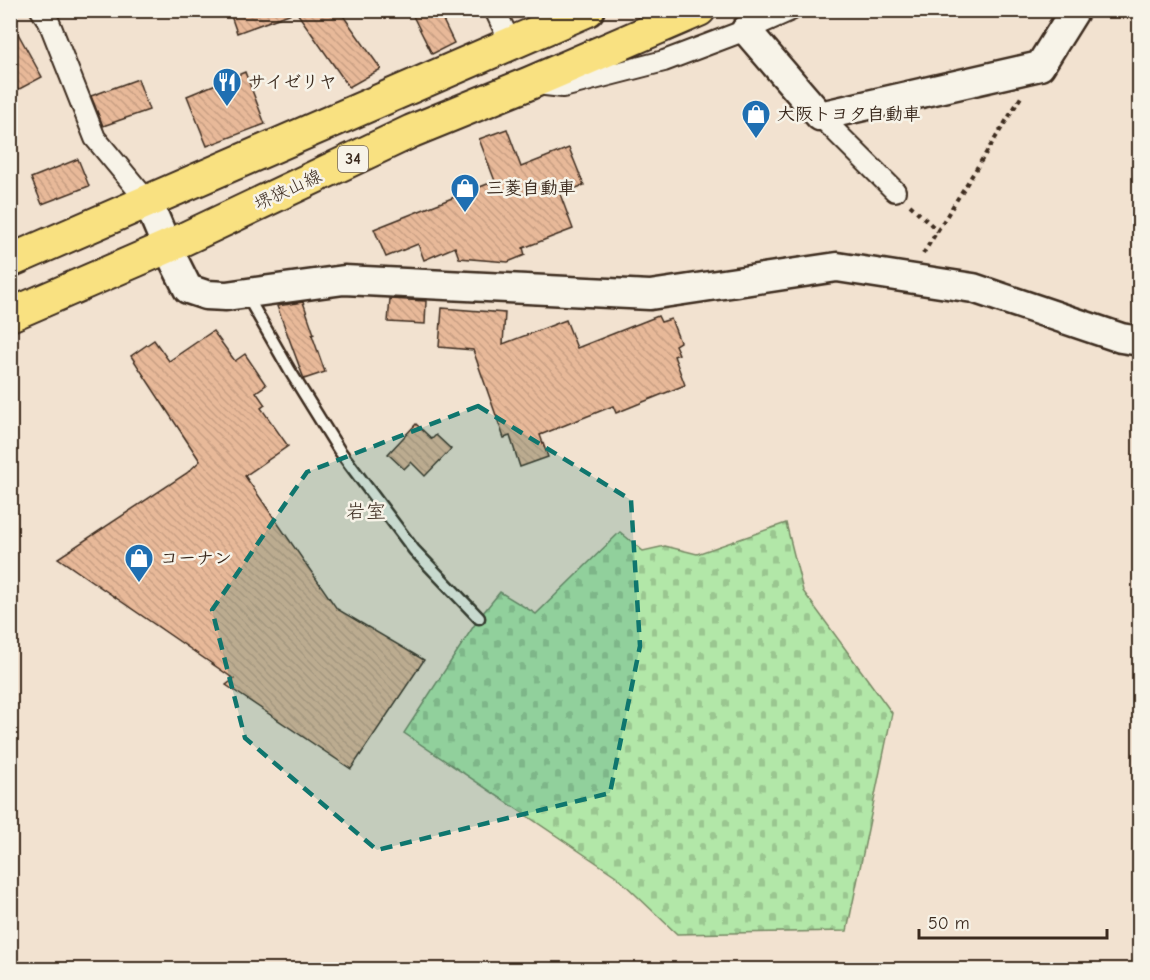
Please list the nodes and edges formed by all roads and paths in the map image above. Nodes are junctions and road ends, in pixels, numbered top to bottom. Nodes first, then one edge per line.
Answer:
1 (41, 10) edge
2 (495, 10) edge
3 (588, 10) edge
4 (699, 10) edge
5 (791, 10) edge
6 (1070, 12) edge
7 (746, 30) junction
8 (511, 44) junction
9 (1040, 66) junction
10 (530, 83) junction
11 (820, 116) junction
12 (895, 191) joint
13 (148, 202) junction
14 (938, 231) junction
15 (168, 247) junction
16 (10, 261) edge
17 (909, 278) junction
18 (246, 293) junction
19 (10, 315) edge
20 (1140, 341) edge
21 (479, 618) dead end

1 - 13 street
2 - 8 street
3 - 8 main road, 34
4 - 10 main road, 堺狭山線 / 34
5 - 7 street
6 - 9 street
7 - 10 street
7 - 11 street
8 - 13 main road, 34
9 - 11 street
9 - 14 path
10 - 15 main road, 堺狭山線 / 34
11 - 12 street
12 - 14 path
13 - 15 street
13 - 16 main road, 34
14 - 17 path
15 - 18 street
15 - 19 main road, 堺狭山線 / 34
17 - 18 street
17 - 20 street
18 - 21 lane

